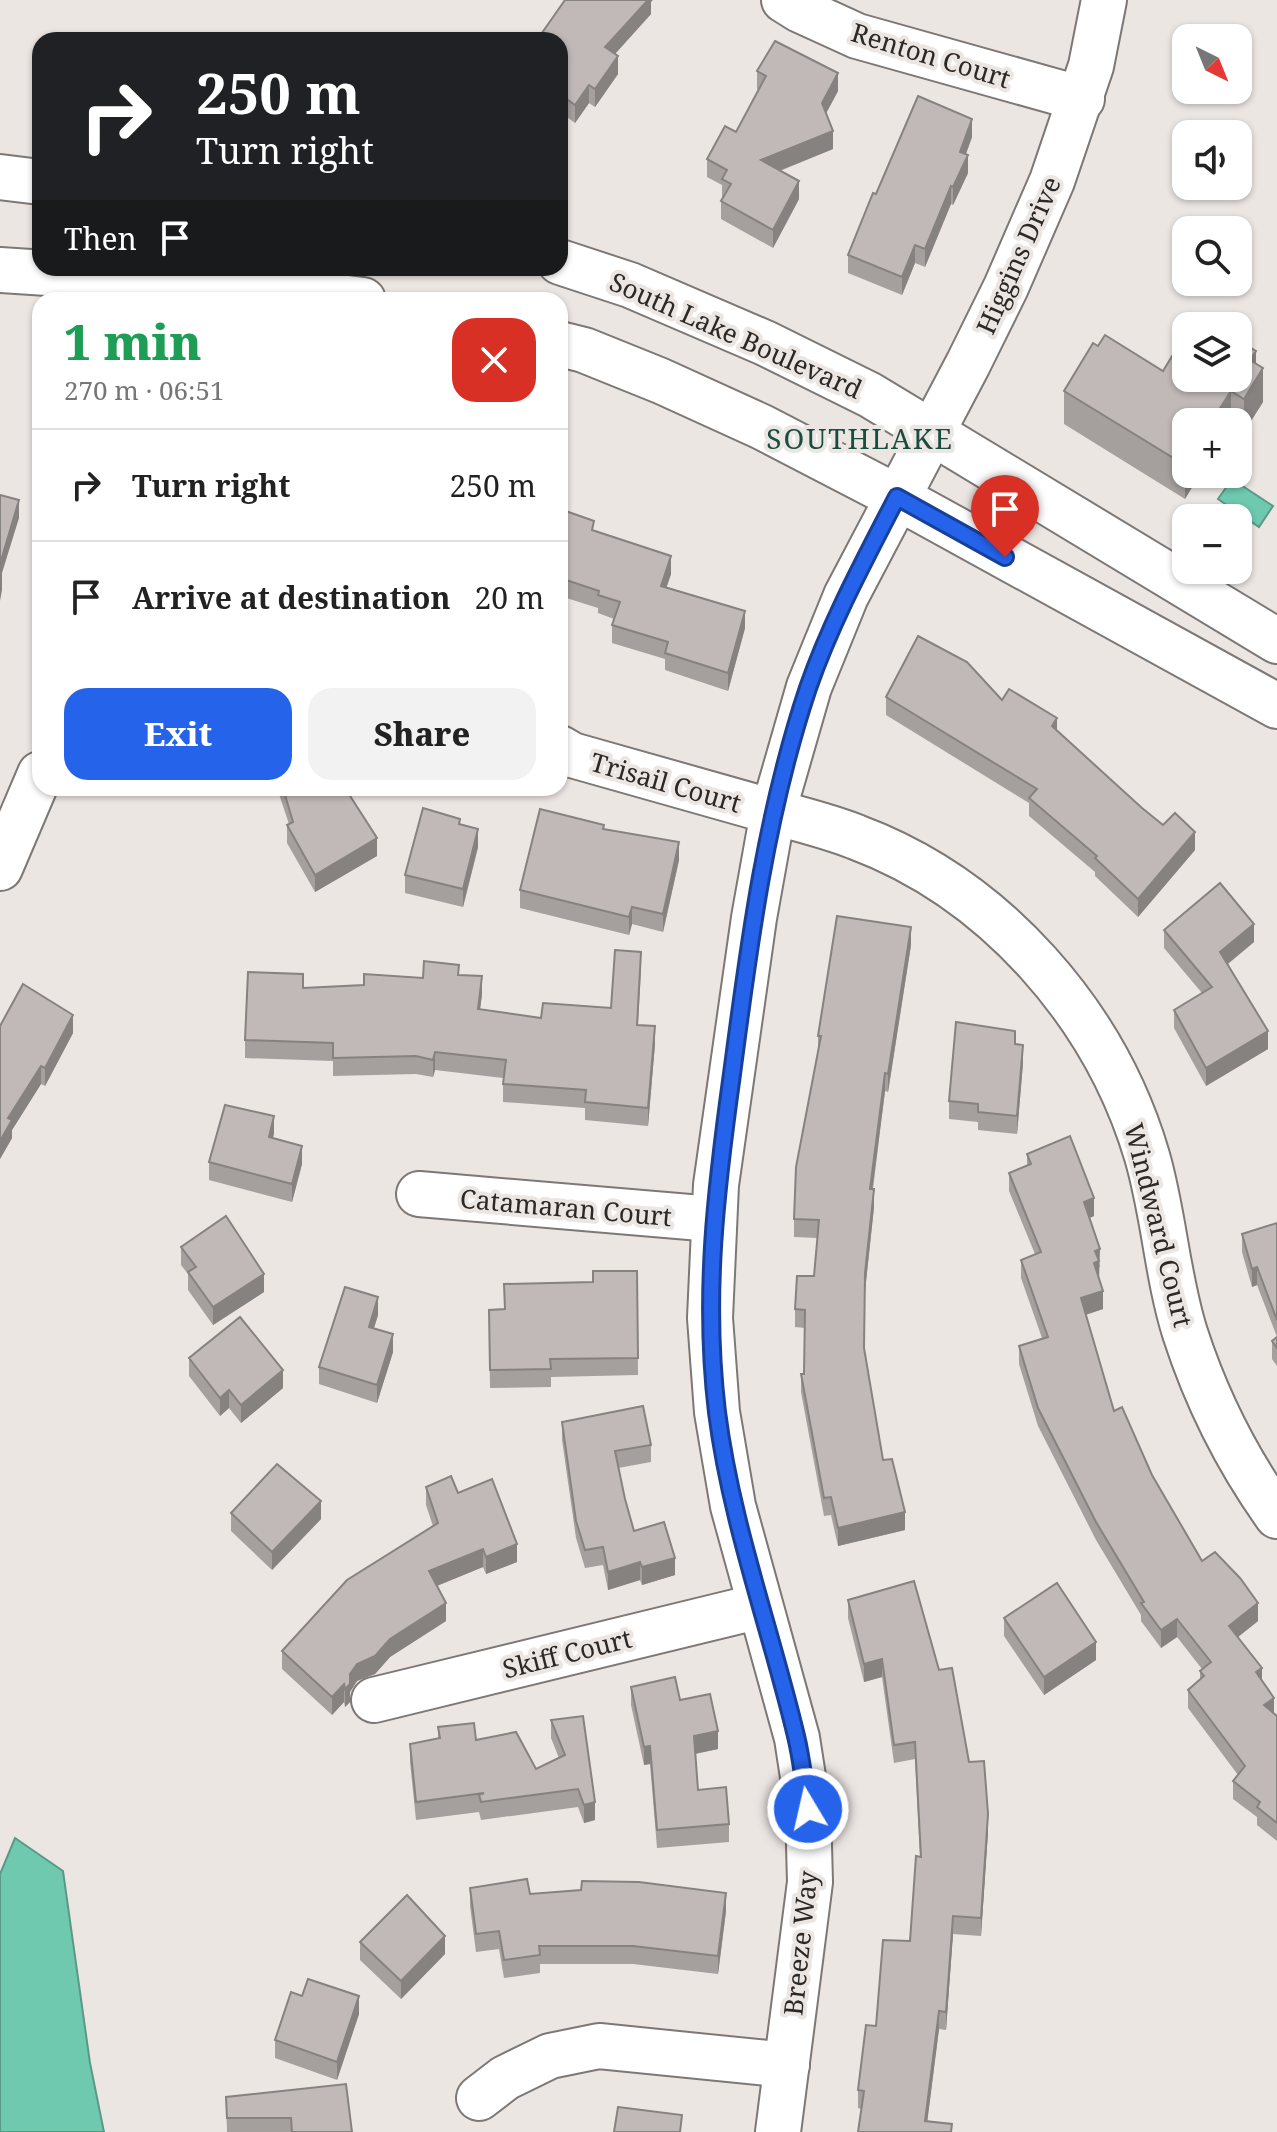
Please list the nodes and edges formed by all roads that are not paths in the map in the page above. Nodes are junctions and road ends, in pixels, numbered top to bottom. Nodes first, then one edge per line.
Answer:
1 (784, 0) edge
2 (1104, 0) edge
3 (1082, 99) junction
4 (0, 177) edge
5 (32, 181) edge
6 (568, 265) edge
7 (0, 270) edge
8 (32, 272) edge
9 (92, 276) edge
10 (301, 292) edge
11 (568, 346) edge
12 (932, 433) junction
13 (897, 497) junction
14 (1277, 641) edge
15 (1277, 706) edge
16 (568, 753) edge
17 (32, 790) edge
18 (773, 812) junction
19 (6, 841) edge
20 (419, 1194) dead end
21 (713, 1219) junction
22 (1277, 1516) edge
23 (760, 1606) junction
24 (374, 1700) dead end
25 (787, 2065) junction
26 (479, 2098) dead end
27 (778, 2132) edge

1 - 3 street, Renton Court
2 - 3 street, Higgins Drive
3 - 12 street, Higgins Drive
4 - 5 street
6 - 12 street, South Lake Boulevard
7 - 8 street
9 - 10 street
11 - 13 street
12 - 13 street, Higgins Drive
12 - 14 street, South Lake Boulevard
13 - 15 street
13 - 18 street, Breeze Way
16 - 18 street, Trisail Court
17 - 19 street
18 - 21 street, Breeze Way
18 - 22 street, Windward Court
20 - 21 street, Catamaran Court
21 - 23 street, Breeze Way
23 - 24 street, Skiff Court
23 - 25 street, Breeze Way
25 - 26 street
25 - 27 street, Breeze Way

